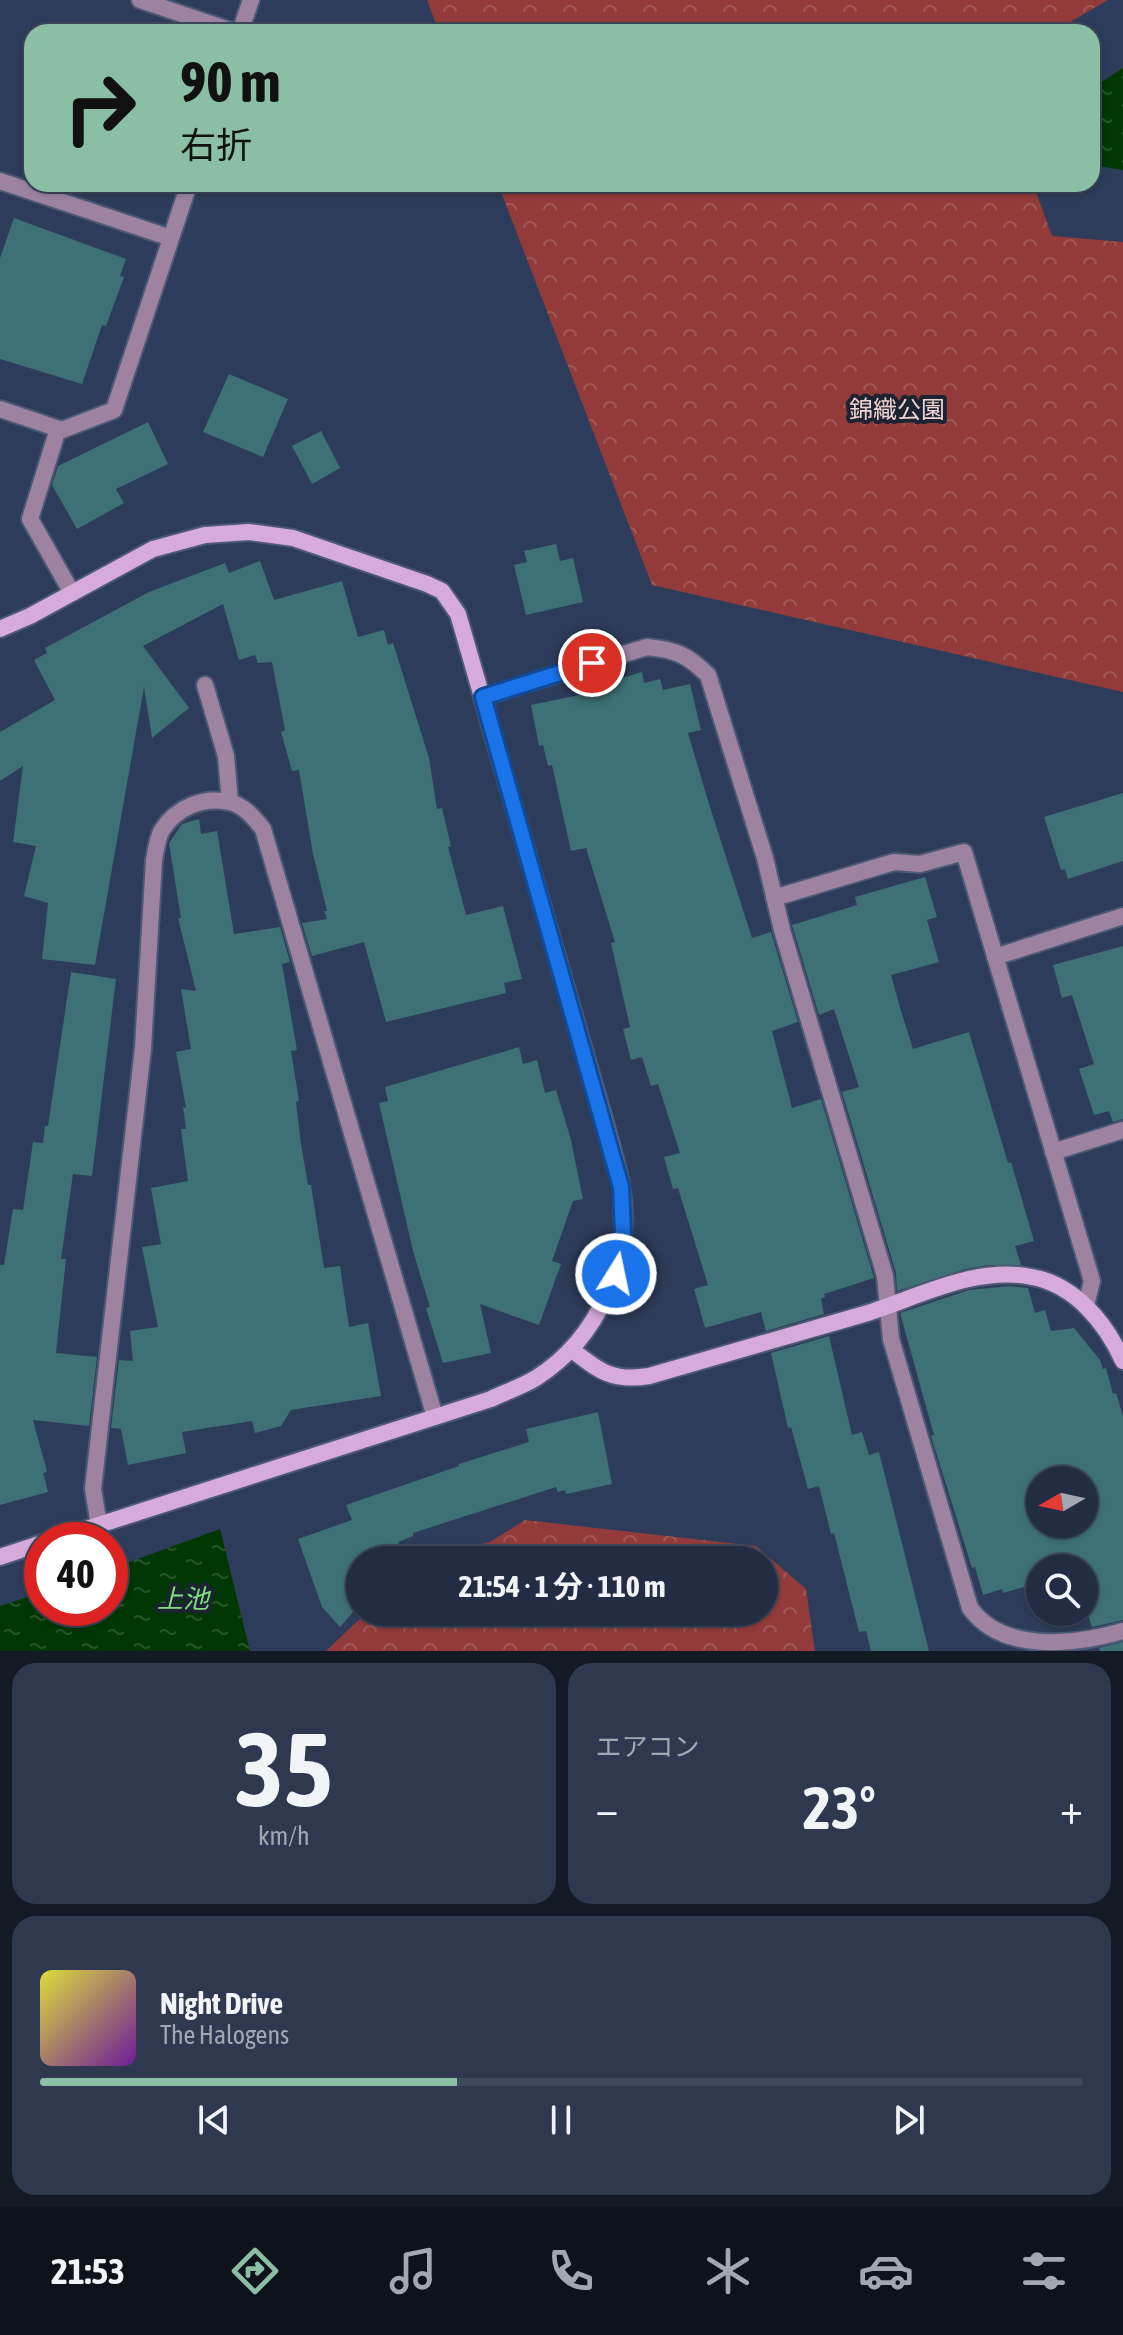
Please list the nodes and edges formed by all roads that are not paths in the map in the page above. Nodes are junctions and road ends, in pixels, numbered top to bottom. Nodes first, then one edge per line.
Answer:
1 (140, 0) edge
2 (251, 0) edge
3 (213, 24) edge
4 (240, 24) edge
5 (0, 181) edge
6 (24, 189) edge
7 (33, 192) edge
8 (186, 192) edge
9 (171, 238) junction
10 (0, 409) edge
11 (58, 429) junction
12 (72, 593) junction
13 (0, 629) edge
14 (205, 685) dead end
15 (483, 697) junction
16 (230, 802) junction
17 (774, 898) junction
18 (1123, 916) edge
19 (995, 957) junction
20 (1123, 1130) edge
21 (1053, 1152) junction
22 (1086, 1305) junction
23 (887, 1306) junction
24 (1119, 1344) edge
25 (571, 1349) junction
26 (1123, 1361) edge
27 (435, 1417) junction
28 (98, 1522) edge
29 (108, 1522) edge
30 (24, 1549) edge
31 (0, 1557) edge
32 (1123, 1631) edge

1 - 3 street
2 - 4 street
5 - 6 street
7 - 9 street
8 - 9 street
9 - 11 street
10 - 11 street
11 - 12 street
12 - 13 street
12 - 15 street
14 - 16 street
15 - 17 street
15 - 25 street
16 - 27 street
16 - 28 street
17 - 19 street
17 - 23 street
18 - 19 street
19 - 21 street
20 - 21 street
21 - 22 street
22 - 23 street
22 - 24 street
23 - 25 street
23 - 32 street
24 - 26 street
25 - 27 street
27 - 29 street
30 - 31 street

